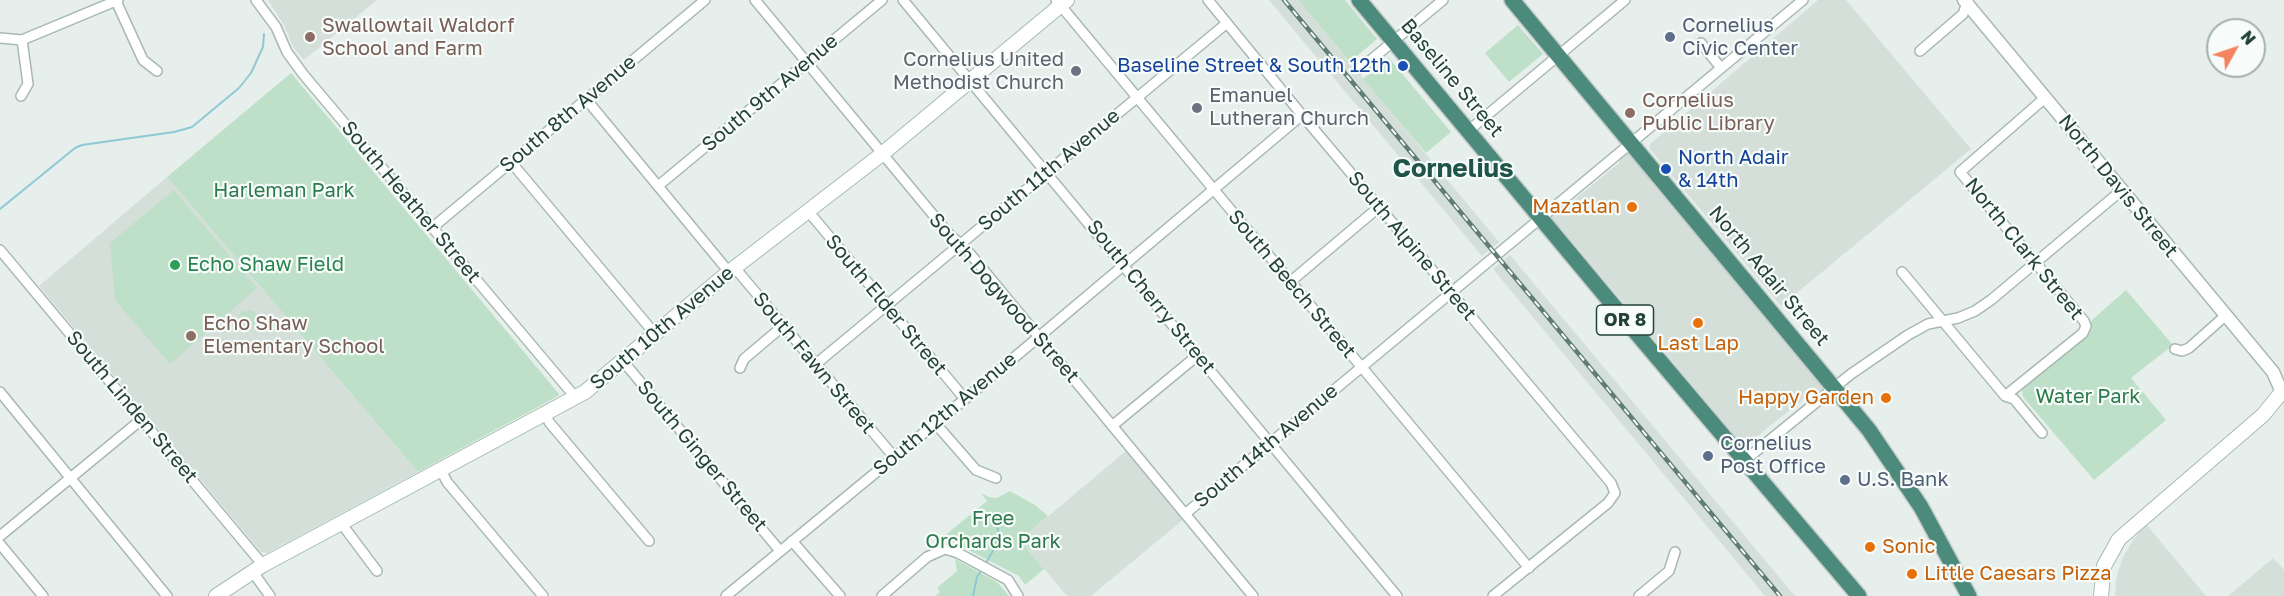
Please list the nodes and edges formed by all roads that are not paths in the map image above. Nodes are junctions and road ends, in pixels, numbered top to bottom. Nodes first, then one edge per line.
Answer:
1 (117, 0) edge
2 (256, 0) edge
3 (705, 0) edge
4 (755, 0) edge
5 (882, 0) edge
6 (903, 0) edge
7 (1208, 0) edge
8 (1359, 0) edge
9 (1443, 0) edge
10 (1512, 0) edge
11 (1625, 0) edge
12 (1803, 0) edge
13 (1966, 1) edge
14 (1061, 2) edge
15 (1227, 23) junction
16 (0, 38) edge
17 (22, 40) junction
18 (1394, 41) junction
19 (1701, 43) dead end
20 (1920, 51) dead end
21 (1558, 56) junction
22 (807, 63) junction
23 (1721, 68) junction
24 (1360, 69) dead end
25 (157, 71) dead end
26 (971, 80) junction
27 (21, 96) dead end
28 (1137, 97) junction
29 (2046, 98) junction
30 (586, 99) junction
31 (1302, 115) junction
32 (1468, 131) junction
33 (1631, 143) junction
34 (882, 154) junction
35 (511, 162) junction
36 (1047, 172) junction
37 (658, 186) junction
38 (1214, 189) junction
39 (2122, 190) junction
40 (1379, 207) junction
41 (808, 211) junction
42 (1541, 218) junction
43 (432, 228) junction
44 (960, 244) junction
45 (0, 250) edge
46 (2036, 262) junction
47 (1124, 264) junction
48 (732, 270) junction
49 (1902, 272) dead end
50 (1290, 282) junction
51 (1451, 293) junction
52 (885, 306) junction
53 (2225, 316) junction
54 (1942, 321) junction
55 (783, 326) junction
56 (655, 334) junction
57 (1038, 336) junction
58 (2175, 349) dead end
59 (1198, 355) junction
60 (623, 361) junction
61 (816, 364) junction
62 (1361, 367) junction
63 (740, 368) dead end
64 (1835, 387) junction
65 (2282, 390) edge
66 (0, 393) edge
67 (2005, 396) junction
68 (576, 398) junction
69 (965, 399) junction
70 (546, 414) junction
71 (142, 419) junction
72 (935, 423) junction
73 (1112, 426) junction
74 (2042, 433) dead end
75 (1271, 442) junction
76 (894, 457) junction
77 (1744, 461) junction
78 (441, 470) junction
79 (71, 478) junction
80 (996, 478) dead end
81 (1185, 514) junction
82 (341, 524) junction
83 (0, 536) edge
84 (649, 541) dead end
85 (792, 541) junction
86 (0, 544) edge
87 (780, 550) junction
88 (1675, 552) dead end
89 (258, 568) junction
90 (1529, 568) junction
91 (377, 571) dead end
92 (44, 596) edge
93 (167, 596) edge
94 (216, 596) edge
95 (270, 596) edge
96 (543, 596) edge
97 (726, 596) edge
98 (840, 596) edge
99 (882, 596) edge
100 (1018, 596) edge
101 (1253, 596) edge
102 (1397, 596) edge
103 (1493, 596) edge
104 (1639, 596) edge
105 (1859, 596) edge
106 (1969, 596) edge
107 (2101, 596) edge

1 - 17 street
1 - 25 street
2 - 43 street, South Heather Street
3 - 30 street, South 8th Avenue
4 - 22 street, South Dogwood Street
5 - 22 street, South 9th Avenue
6 - 26 street, South Cherry Street
7 - 15 street, South Alpine Street
8 - 18 highway, Baseline Street / OR 8
9 - 18 street
10 - 21 highway, North Adair Street
11 - 21 street
12 - 23 street, South 14th Avenue
13 - 20 street
13 - 29 street, North Davis Street
14 - 26 main road, South 10th Avenue
14 - 28 street, South Beech Street
15 - 28 street, South 11th Avenue
15 - 31 street, South Alpine Street
16 - 17 street
17 - 27 street
18 - 24 street
18 - 32 highway, Baseline Street / OR 8
19 - 23 street
21 - 32 street
21 - 33 highway, North Adair Street
22 - 34 street, South Dogwood Street
22 - 37 street, South 9th Avenue
23 - 33 street, South 14th Avenue
26 - 34 main road, South 10th Avenue
26 - 36 street, South Cherry Street
28 - 36 street, South 11th Avenue
28 - 38 street, South Beech Street
29 - 39 street, North Davis Street
29 - 46 street, North Clark Street
30 - 35 street, South 8th Avenue
30 - 37 street, South Fawn Street
31 - 38 street, South 12th Avenue
31 - 40 street, South Alpine Street
32 - 42 highway, Baseline Street / OR 8
33 - 42 street, South 14th Avenue
33 - 64 highway, North Adair Street
34 - 41 main road, South 10th Avenue
34 - 44 street, South Dogwood Street
35 - 43 street, South 8th Avenue
35 - 56 street
36 - 44 street, South 11th Avenue
36 - 47 street, South Cherry Street
37 - 48 street, South Fawn Street
38 - 47 street, South 12th Avenue
38 - 50 street, South Beech Street
39 - 46 street
39 - 53 street, North Davis Street
40 - 50 street
40 - 51 street, South Alpine Street
41 - 48 main road, South 10th Avenue
41 - 52 street, South Elder Street
42 - 51 street, South 14th Avenue
42 - 77 highway, Baseline Street / OR 8
43 - 68 street, South Heather Street
44 - 52 street, South 11th Avenue
44 - 57 street, South Dogwood Street
45 - 71 street, South Linden Street
46 - 54 street
46 - 67 street, North Clark Street
47 - 57 street, South 12th Avenue
47 - 59 street, South Cherry Street
48 - 55 street, South Fawn Street
48 - 56 main road, South 10th Avenue
49 - 54 street
50 - 62 street, South Beech Street
51 - 62 street, South 14th Avenue
51 - 90 street, South Alpine Street
52 - 61 street, South 11th Avenue
52 - 69 street, South Elder Street
53 - 58 street
53 - 65 street, North Davis Street
54 - 64 street
54 - 67 street
55 - 61 street, South Fawn Street
55 - 63 street
56 - 60 main road, South 10th Avenue
57 - 69 street, South 12th Avenue
57 - 73 street, South Dogwood Street
59 - 73 street
59 - 75 street, South Cherry Street
60 - 68 main road, South 10th Avenue
60 - 87 street, South Ginger Street
61 - 76 street, South Fawn Street
62 - 75 street, South 14th Avenue
62 - 90 street, South Beech Street
64 - 77 street
64 - 106 highway, North Adair Street
65 - 107 main road
66 - 79 street
67 - 74 street
68 - 70 main road, South 10th Avenue
69 - 72 street, South 12th Avenue
70 - 78 main road, South 10th Avenue
70 - 84 street
71 - 79 street
71 - 89 street, South Linden Street
72 - 76 street, South 12th Avenue
72 - 80 street
73 - 81 street, South Dogwood Street
75 - 81 street, South 14th Avenue
75 - 102 street, South Cherry Street
76 - 85 street, South 12th Avenue
77 - 105 highway, Baseline Street / OR 8
78 - 82 main road, South 10th Avenue
78 - 96 street
79 - 83 street
79 - 93 street
81 - 101 street, South Dogwood Street
82 - 89 main road, South 10th Avenue
82 - 91 street
85 - 87 street, South 12th Avenue
85 - 98 street
86 - 92 street
87 - 97 street, South 12th Avenue
88 - 104 street
89 - 94 main road, South 10th Avenue
89 - 95 street, South Linden Street
90 - 103 street
99 - 100 street

